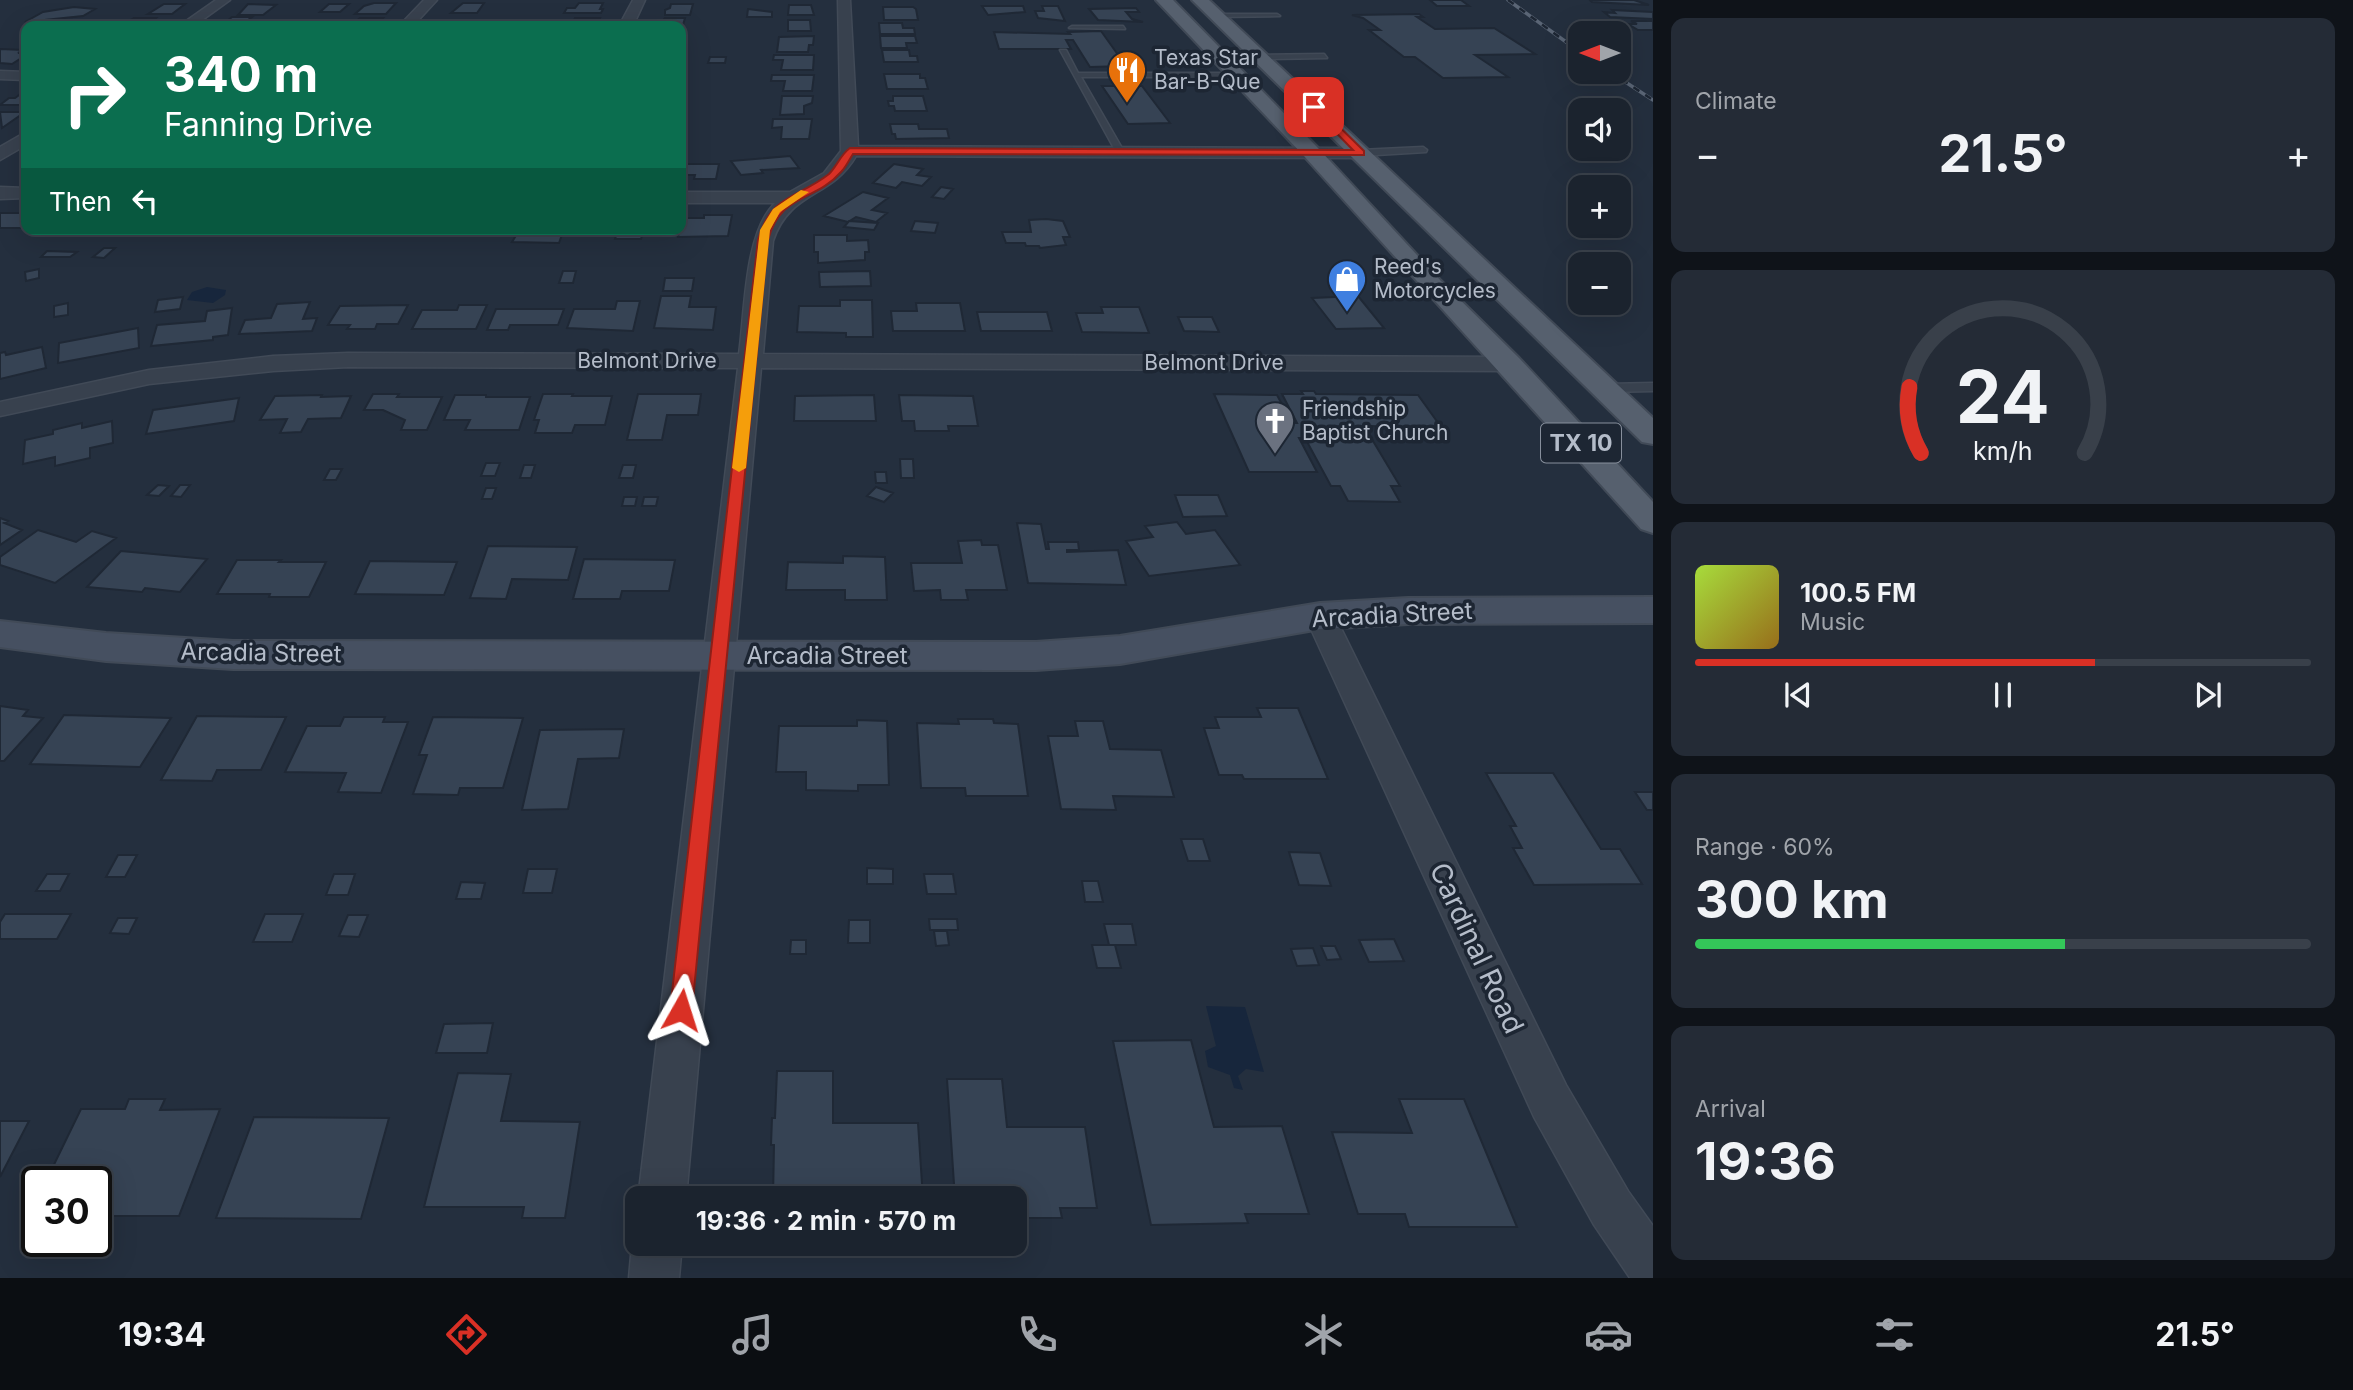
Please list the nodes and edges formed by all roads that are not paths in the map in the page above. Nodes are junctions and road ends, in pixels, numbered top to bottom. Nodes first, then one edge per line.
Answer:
1 (224, 0) edge
2 (431, 0) edge
3 (639, 0) edge
4 (844, 0) edge
5 (1164, 0) edge
6 (1200, 0) edge
7 (1218, 16) junction
8 (1277, 16) dead end
9 (193, 21) edge
10 (411, 21) edge
11 (628, 21) edge
12 (1072, 28) dead end
13 (1123, 28) dead end
14 (1062, 52) dead end
15 (1324, 56) dead end
16 (1262, 57) junction
17 (0, 75) edge
18 (1076, 75) junction
19 (1235, 75) junction
20 (21, 76) edge
21 (21, 140) edge
22 (1119, 150) junction
23 (1423, 150) dead end
24 (850, 151) junction
25 (1311, 152) junction
26 (1360, 153) junction
27 (0, 155) edge
28 (0, 193) edge
29 (21, 193) edge
30 (686, 197) edge
31 (792, 198) junction
32 (751, 361) junction
33 (1509, 365) junction
34 (1653, 387) edge
35 (1606, 388) junction
36 (0, 409) edge
37 (1653, 435) edge
38 (1653, 522) edge
39 (1653, 610) edge
40 (1320, 616) junction
41 (0, 634) edge
42 (718, 656) junction
43 (663, 1186) edge
44 (656, 1256) edge
45 (1653, 1268) edge
46 (653, 1278) edge

1 - 9 street
2 - 10 street
3 - 11 street
4 - 24 street
5 - 19 main road, TX 10
6 - 7 main road, TX 10
7 - 8 lane
7 - 16 main road, TX 10
12 - 13 lane
14 - 18 lane
15 - 16 lane
16 - 26 main road, TX 10
17 - 20 street
18 - 19 lane
18 - 22 lane
19 - 25 main road, TX 10
21 - 27 street
22 - 24 street
22 - 25 street
23 - 26 lane
24 - 31 street
25 - 26 street
25 - 33 main road, TX 10
26 - 35 main road, TX 10
28 - 29 street
30 - 31 street
31 - 32 street
32 - 33 street, Belmont Drive
32 - 36 street, Belmont Drive
32 - 42 street
33 - 38 main road, TX 10
34 - 35 lane
35 - 37 main road, TX 10
39 - 40 street, Arcadia Street
40 - 42 street, Arcadia Street
40 - 45 street, Cardinal Road
41 - 42 street, Arcadia Street
42 - 43 street
44 - 46 street

